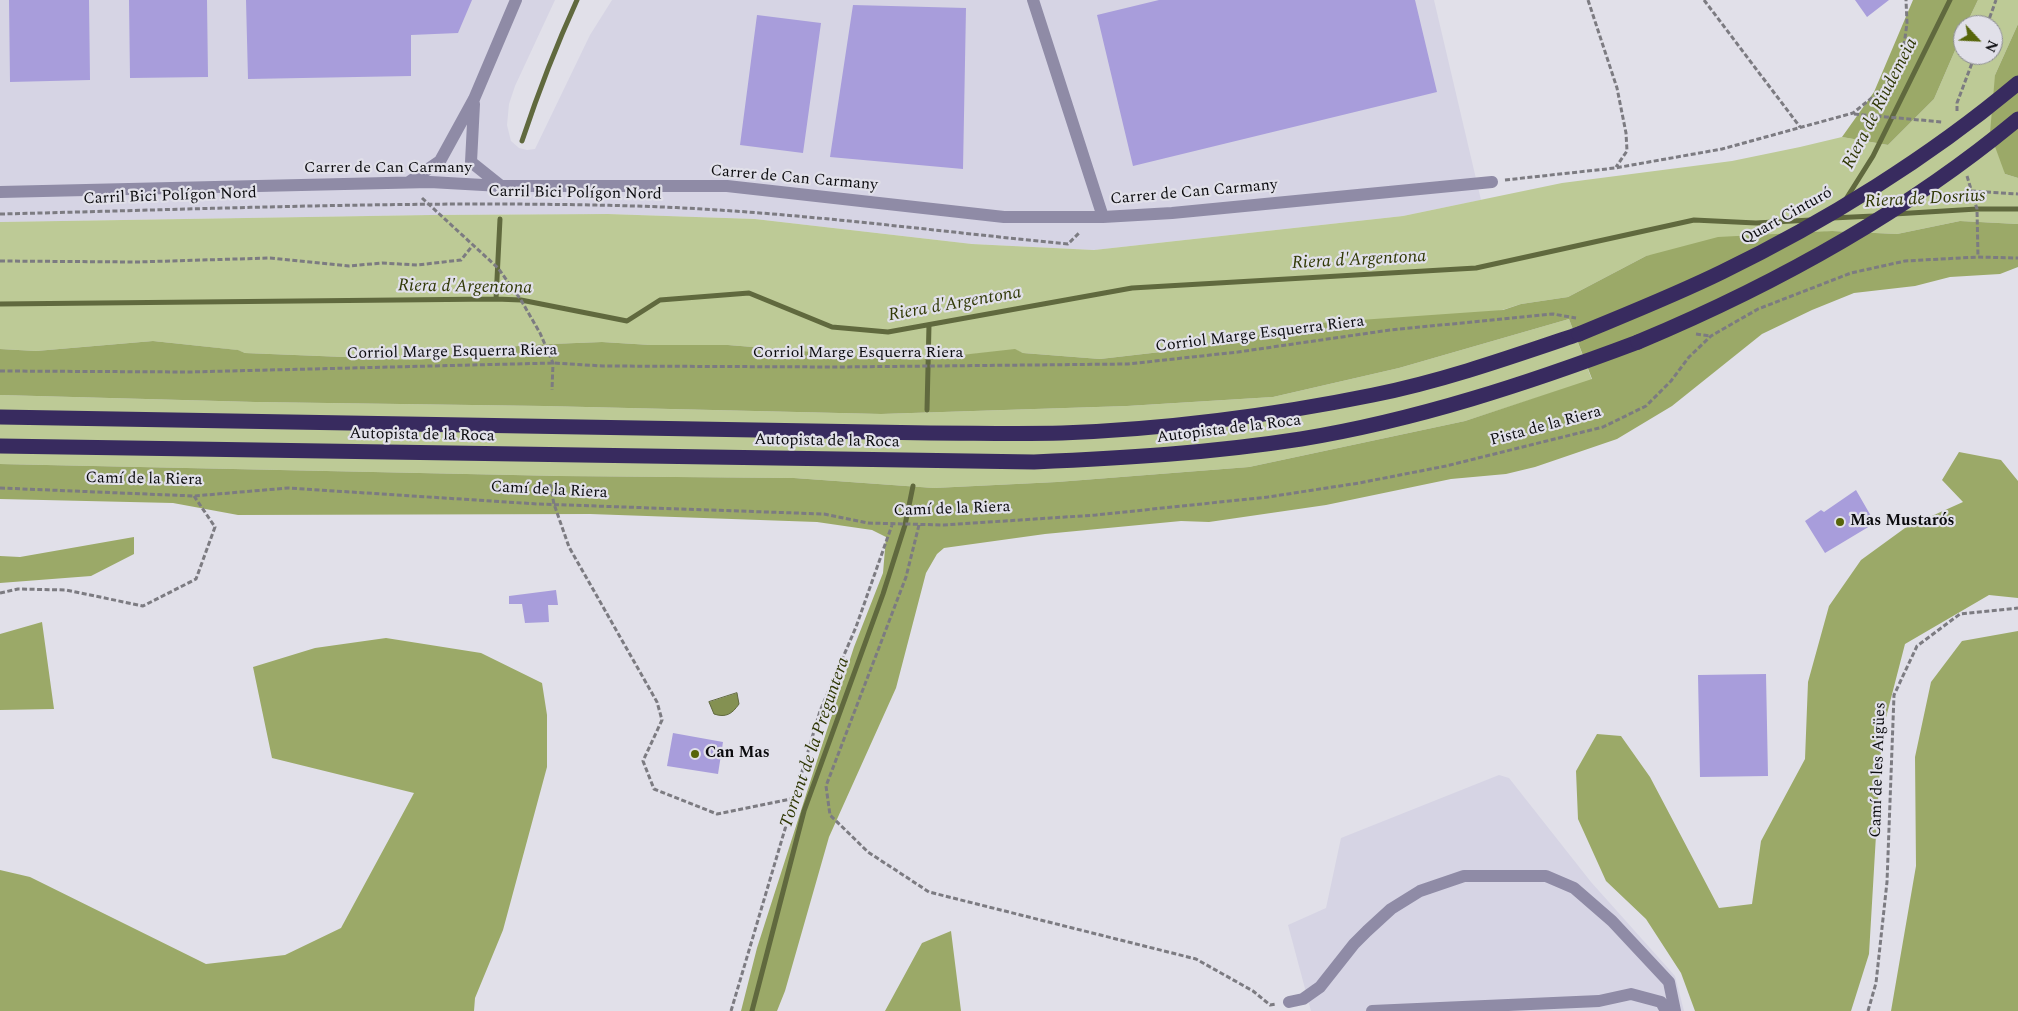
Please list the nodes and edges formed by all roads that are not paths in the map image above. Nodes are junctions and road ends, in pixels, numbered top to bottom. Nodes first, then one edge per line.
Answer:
1 (516, 0) edge
2 (1033, 0) edge
3 (2018, 82) edge
4 (474, 99) junction
5 (2018, 119) edge
6 (1492, 182) road end
7 (406, 184) junction
8 (500, 186) junction
9 (0, 192) edge
10 (1103, 217) junction
11 (1579, 334) joint
12 (0, 417) edge
13 (0, 446) edge
14 (1289, 1002) road end
15 (1372, 1011) edge
16 (1666, 1011) edge
17 (1675, 1011) edge

1 - 4 street
2 - 10 street
3 - 11 highway, Quart Cinturó, bridge
4 - 7 street
4 - 8 street
5 - 13 highway, Autopista de la Roca, bridge
6 - 10 street, Carrer de Can Carmany
7 - 8 street, Carrer de Can Carmany
7 - 9 street, Carrer de Can Carmany
8 - 10 street, Carrer de Can Carmany
11 - 12 highway, Autopista de la Roca
14 - 17 street
15 - 16 street

